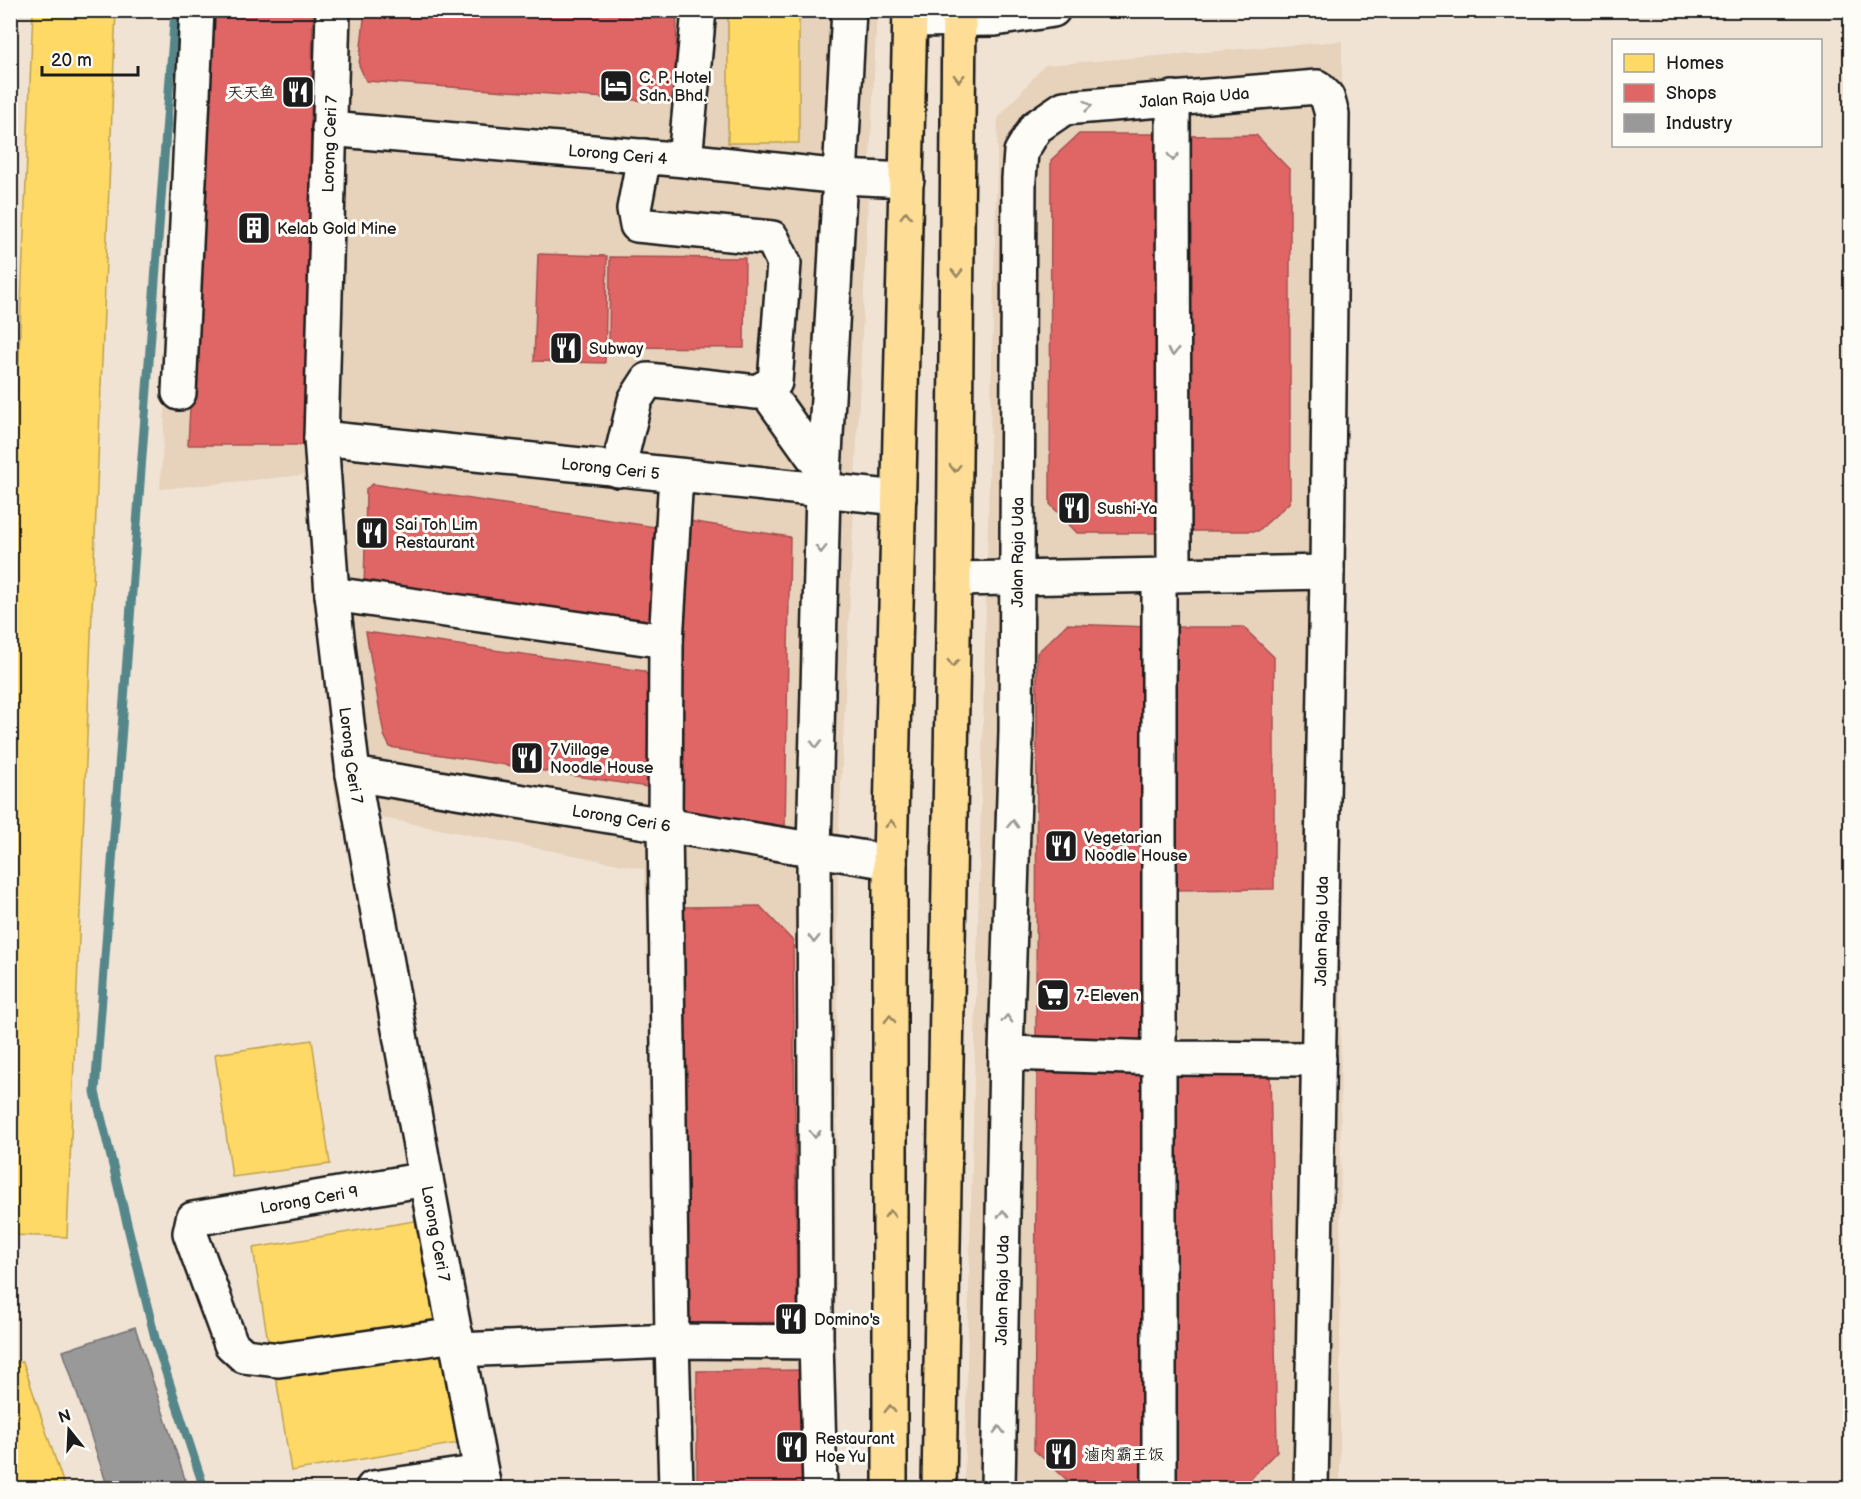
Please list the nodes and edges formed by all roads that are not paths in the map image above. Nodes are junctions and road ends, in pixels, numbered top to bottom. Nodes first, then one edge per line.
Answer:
1 (197, 10) edge
2 (333, 10) edge
3 (699, 10) edge
4 (849, 10) edge
5 (1053, 10) edge
6 (910, 15) edge
7 (959, 15) edge
8 (995, 15) edge
9 (1173, 98) junction
10 (329, 129) junction
11 (644, 156) junction
12 (685, 160) junction
13 (841, 177) junction
14 (907, 180) junction
15 (764, 388) junction
16 (179, 393) dead end
17 (321, 438) junction
18 (618, 470) junction
19 (676, 476) junction
20 (823, 481) junction
21 (899, 498) junction
22 (1328, 572) junction
23 (1166, 575) junction
24 (1016, 578) junction
25 (954, 579) junction
26 (332, 594) junction
27 (666, 641) junction
28 (353, 774) junction
29 (665, 826) junction
30 (814, 850) junction
31 (890, 862) junction
32 (1006, 1053) junction
33 (1159, 1058) junction
34 (1319, 1059) junction
35 (426, 1179) junction
36 (672, 1341) junction
37 (457, 1342) junction
38 (816, 1342) junction
39 (482, 1480) edge
40 (373, 1488) edge
41 (676, 1488) edge
42 (820, 1488) edge
43 (890, 1488) edge
44 (939, 1488) edge
45 (998, 1488) edge
46 (1159, 1488) edge
47 (1311, 1488) edge

1 - 16 street
2 - 10 street, Lorong Ceri 7
3 - 12 street
4 - 13 street
5 - 8 street
6 - 7 street
6 - 14 main road
7 - 8 street
7 -> 25 main road
9 - 22 street, Jalan Raja Uda
9 -> 23 street
24 -> 9 street, Jalan Raja Uda
10 - 11 street, Lorong Ceri 4
10 - 17 street, Lorong Ceri 7
11 - 12 street, Lorong Ceri 4
11 - 15 street
12 - 13 street, Lorong Ceri 4
13 - 14 street, Lorong Ceri 4
13 - 20 street
21 -> 14 main road
15 - 18 street
15 - 20 street
17 - 18 street, Lorong Ceri 5
17 - 26 street, Lorong Ceri 7
18 - 19 street, Lorong Ceri 5
19 - 20 street, Lorong Ceri 5
19 - 27 street
20 - 21 street, Lorong Ceri 5
20 -> 30 street
31 -> 21 main road
22 - 23 street
22 - 34 street, Jalan Raja Uda
23 - 24 street
23 - 33 street
24 - 25 street
32 -> 24 street, Jalan Raja Uda
25 -> 44 main road
26 - 27 street
26 - 28 street, Lorong Ceri 7
27 - 29 street
28 - 29 street, Lorong Ceri 6
28 - 35 street, Lorong Ceri 7
29 - 30 street, Lorong Ceri 6
29 - 36 street
30 - 31 street, Lorong Ceri 6
30 -> 38 street
43 -> 31 main road
32 - 33 street
45 -> 32 street, Jalan Raja Uda
33 - 34 street
33 - 46 street
34 - 47 street, Jalan Raja Uda
35 - 37 street, Lorong Ceri 7
35 - 37 street, Lorong Ceri 9
36 - 37 street
36 - 38 street
36 - 41 street
37 - 39 street, Lorong Ceri 7
38 - 42 street
39 - 40 street

